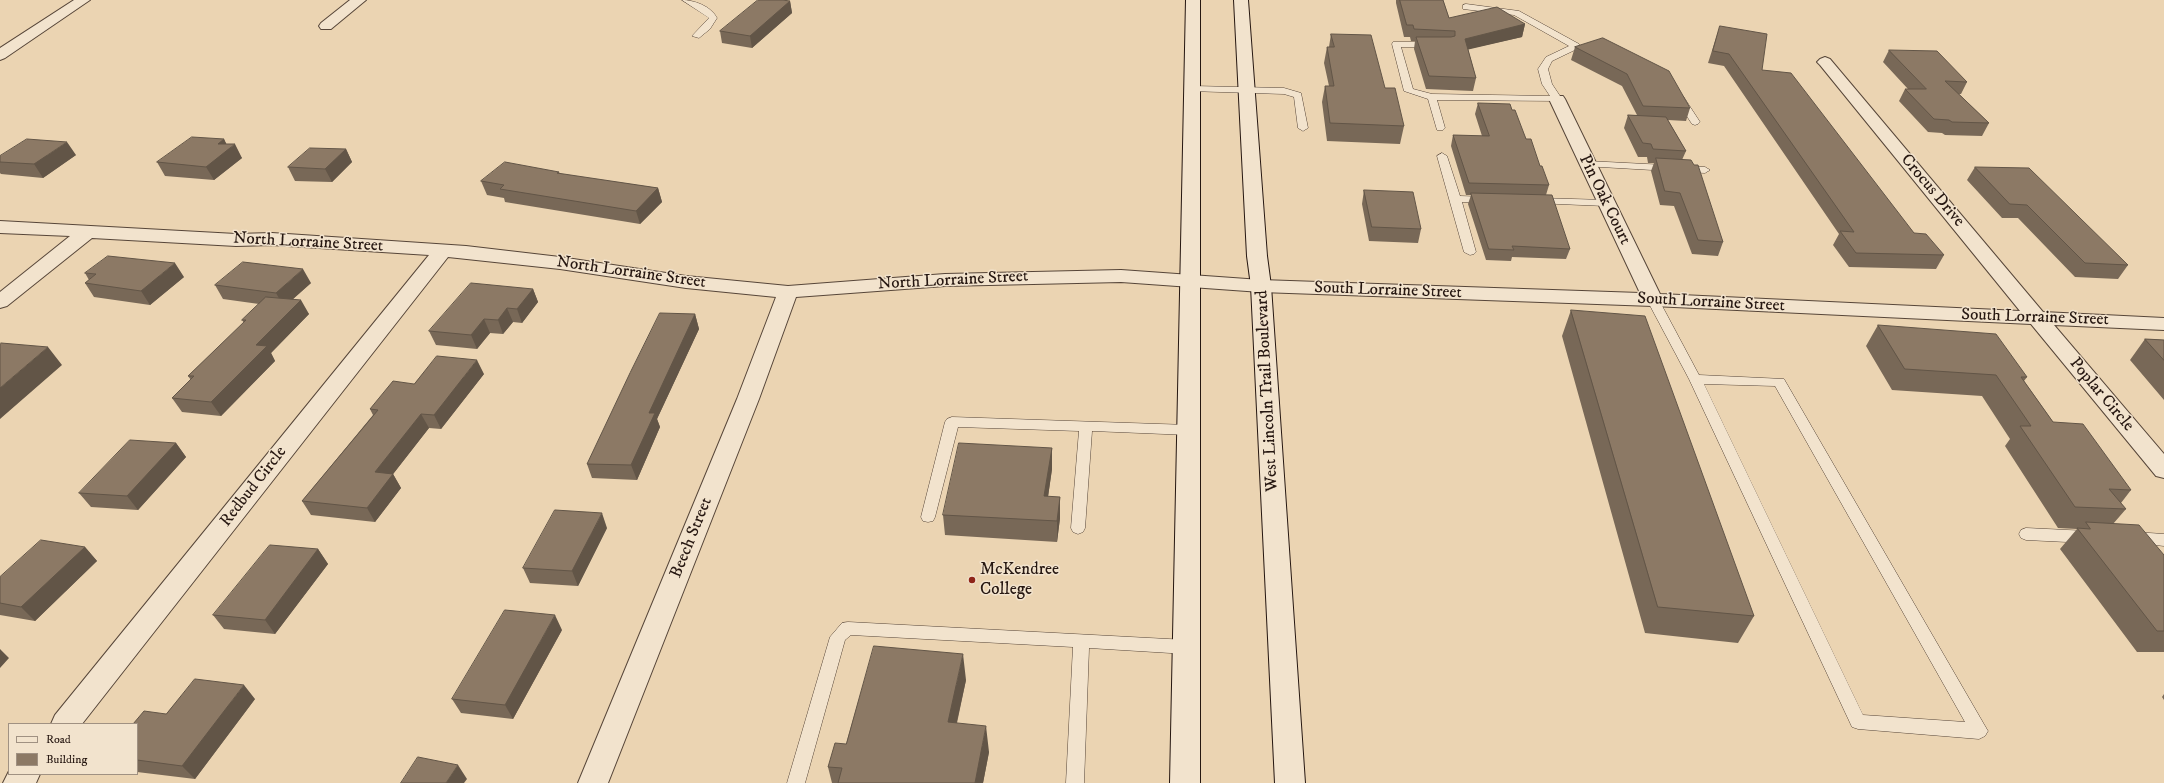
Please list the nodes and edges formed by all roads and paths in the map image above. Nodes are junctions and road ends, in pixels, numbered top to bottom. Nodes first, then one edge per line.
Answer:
1 (83, 0) edge
2 (359, 0) edge
3 (686, 0) edge
4 (1193, 0) edge
5 (1241, 0) edge
6 (1466, 8) dead end
7 (326, 26) dead end
8 (696, 36) dead end
9 (0, 38) edge
10 (24, 39) junction
11 (1441, 45) edge
12 (1576, 46) junction
13 (1589, 46) edge
14 (0, 55) edge
15 (1825, 62) dead end
16 (1192, 89) junction
17 (1247, 90) junction
18 (1676, 91) edge
19 (1432, 96) junction
20 (1556, 99) junction
21 (1695, 122) dead end
22 (1303, 128) dead end
23 (1440, 128) dead end
24 (1442, 156) dead end
25 (1587, 164) junction
26 (1704, 170) dead end
27 (1456, 199) junction
28 (1496, 200) edge
29 (1528, 201) edge
30 (1606, 203) junction
31 (0, 227) edge
32 (87, 232) junction
33 (443, 250) junction
34 (1470, 252) dead end
35 (1190, 280) junction
36 (1261, 286) junction
37 (788, 292) junction
38 (1653, 300) junction
39 (0, 302) edge
40 (2039, 319) junction
41 (2163, 323) edge
42 (1695, 379) junction
43 (1086, 426) junction
44 (1189, 430) junction
45 (2164, 470) edge
46 (928, 517) dead end
47 (1078, 528) dead end
48 (2026, 534) dead end
49 (2103, 537) edge
50 (2118, 538) edge
51 (2164, 540) edge
52 (1081, 641) junction
53 (1187, 647) junction
54 (66, 723) edge
55 (24, 775) edge
56 (18, 783) edge
57 (593, 783) edge
58 (796, 783) edge
59 (1075, 783) edge
60 (1185, 783) edge
61 (1290, 783) edge

1 - 10 street
2 - 7 street
3 - 8 lane
4 - 16 street
5 - 17 street, West Lincoln Trail Boulevard
6 - 12 lane
9 - 10 street
10 - 14 street
11 - 19 lane
12 - 13 lane
12 - 20 lane
15 - 40 street, Crocus Drive
16 - 17 lane
16 - 35 street
17 - 22 lane
17 - 36 street, West Lincoln Trail Boulevard
18 - 21 lane
19 - 20 lane
19 - 23 lane
20 - 25 street, Pin Oak Court
24 - 27 lane
25 - 26 lane
25 - 30 street, Pin Oak Court
27 - 28 lane
27 - 34 lane
29 - 30 lane
30 - 38 street, Pin Oak Court
31 - 32 street, North Lorraine Street
32 - 33 street, North Lorraine Street
32 - 39 street
33 - 37 street, North Lorraine Street
33 - 54 street, Redbud Circle
35 - 36 street, North Lorraine Street
35 - 37 street, North Lorraine Street
35 - 44 street
36 - 38 street, South Lorraine Street
36 - 61 street, West Lincoln Trail Boulevard
37 - 57 street, Beech Street
38 - 40 street, South Lorraine Street
38 - 42 lane
40 - 41 street, South Lorraine Street
40 - 45 street, Poplar Circle
42 - 42 lane
43 - 44 lane
43 - 46 lane
43 - 47 lane
44 - 53 street
48 - 49 lane
50 - 51 lane
52 - 53 lane
52 - 58 lane
52 - 59 lane
53 - 60 street
55 - 56 street

